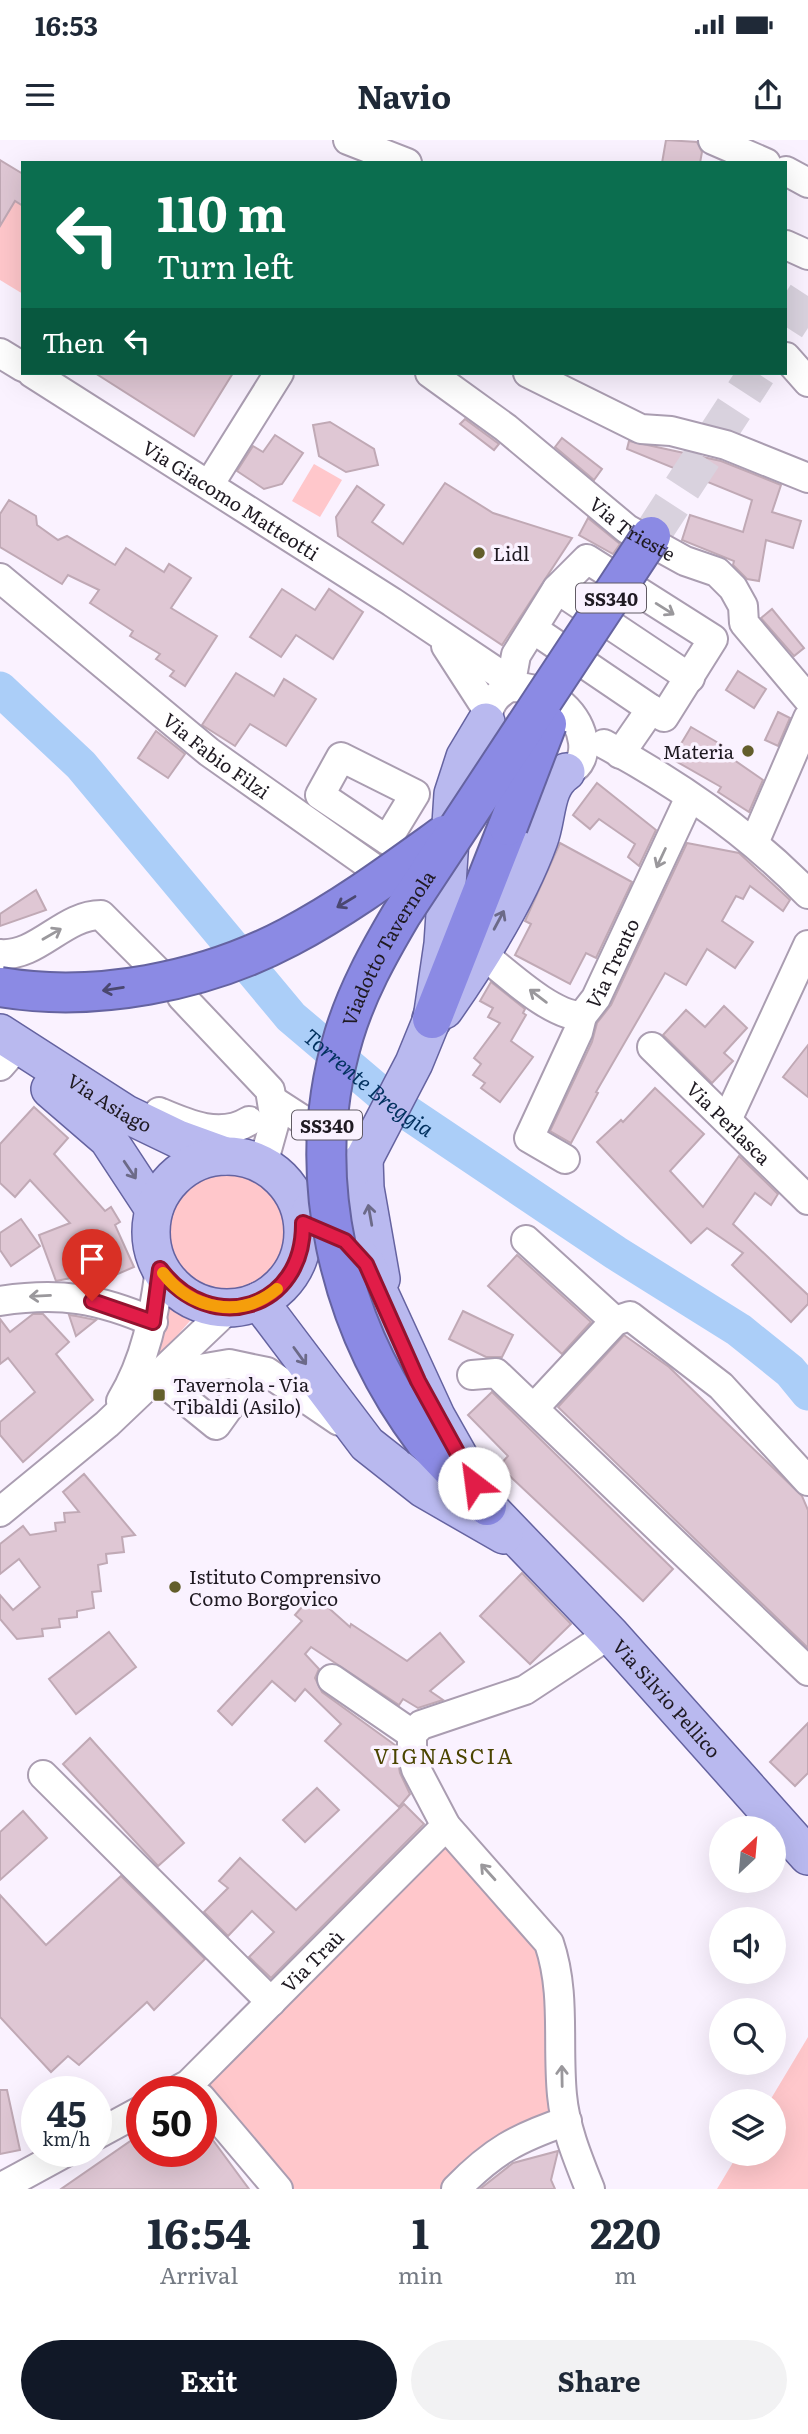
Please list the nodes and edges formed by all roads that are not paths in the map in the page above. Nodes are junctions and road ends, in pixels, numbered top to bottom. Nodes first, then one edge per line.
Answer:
1 (348, 140) edge
2 (713, 140) edge
3 (402, 161) edge
4 (761, 161) edge
5 (787, 172) edge
6 (808, 183) edge
7 (787, 245) edge
8 (808, 255) edge
9 (0, 353) edge
10 (787, 358) edge
11 (21, 366) edge
12 (35, 375) edge
13 (278, 375) edge
14 (433, 375) edge
15 (532, 375) edge
16 (808, 382) edge
17 (808, 478) edge
18 (209, 485) junction
19 (651, 537) tunnel mouth
20 (0, 578) edge
21 (557, 589) junction
22 (429, 629) junction
23 (533, 629) junction
24 (572, 660) junction
25 (690, 678) junction
26 (515, 685) junction
27 (808, 699) edge
28 (651, 709) junction
29 (487, 717) junction
30 (808, 718) edge
31 (577, 754) junction
32 (625, 756) junction
33 (320, 795) junction
34 (690, 797) junction
35 (402, 815) junction
36 (306, 821) junction
37 (456, 831) junction
38 (754, 843) junction
39 (808, 894) edge
40 (445, 915) junction
41 (808, 945) edge
42 (481, 953) junction
43 (0, 954) edge
44 (159, 972) dead end
45 (0, 986) edge
46 (182, 997) dead end
47 (582, 1016) junction
48 (423, 1041) junction
49 (652, 1047) dead end
50 (2, 1053) edge
51 (244, 1060) junction
52 (86, 1089) junction
53 (275, 1102) junction
54 (727, 1120) junction
55 (249, 1121) junction
56 (225, 1156) junction
57 (362, 1159) junction
58 (565, 1160) dead end
59 (272, 1171) junction
60 (808, 1200) edge
61 (154, 1209) junction
62 (303, 1223) junction
63 (526, 1240) dead end
64 (160, 1269) junction
65 (0, 1301) edge
66 (244, 1304) junction
67 (386, 1307) junction
68 (615, 1321) junction
69 (153, 1322) junction
70 (472, 1375) dead end
71 (157, 1377) junction
72 (234, 1401) dead end
73 (534, 1408) junction
74 (107, 1424) junction
75 (368, 1444) junction
76 (808, 1481) edge
77 (487, 1506) junction
78 (0, 1512) edge
79 (525, 1543) junction
80 (610, 1634) junction
81 (808, 1671) edge
82 (332, 1679) dead end
83 (412, 1734) junction
84 (43, 1775) dead end
85 (446, 1826) junction
86 (808, 1856) edge
87 (271, 2002) junction
88 (204, 2076) edge
89 (217, 2120) edge
90 (567, 2121) junction
91 (39, 2167) edge
92 (0, 2188) edge
93 (278, 2189) edge
94 (456, 2189) edge
95 (590, 2189) edge

1 - 3 street
2 - 4 street
5 - 6 street
7 - 8 street
9 - 11 street
10 - 16 street
12 - 18 street, Via Giacomo Matteotti
13 - 18 street
14 - 27 street, Via Trieste
15 - 17 street
18 - 22 street, Via Giacomo Matteotti
19 - 24 highway, SS340, bridge
20 - 36 street, Via Fabio Filzi
21 - 23 street
21 - 25 street
21 -> 25 street
22 - 26 street, Via Giacomo Matteotti
22 - 29 street, Via Giacomo Matteotti
23 - 26 street
23 - 28 street
24 - 37 highway, SS340, bridge
24 - 48 highway, bridge
25 - 28 street
26 - 29 street
26 - 31 street
28 - 32 street
29 - 31 street
29 - 37 main road
30 - 38 street
31 - 32 street
42 -> 31 main road
32 - 34 street
33 - 35 street
33 - 35 street
33 - 36 street
34 - 38 street
34 -> 47 street, Via Trento
35 - 37 street
36 - 40 street, Via Fabio Filzi
37 - 40 main road
37 -> 45 highway, SS340, bridge
37 - 77 highway, Viadotto Tavernola / SS340, bridge
38 - 39 street
40 - 48 main road
41 - 54 street
47 -> 42 street, Via Trento
42 - 48 main road
43 -> 44 street
46 - 51 street
47 - 58 street
48 - 57 main road
49 - 54 street, Via Perlasca
50 - 52 main road, Via Asiago
50 -> 61 main road, Via Asiago
51 - 53 street
51 - 55 street
52 - 55 street
52 - 56 main road, Via Asiago
53 - 57 street
53 - 59 street
54 - 60 street, Via Perlasca
55 - 56 street
56 - 59 main road
56 - 61 main road
57 - 59 main road
57 - 62 main road
67 -> 57 main road
59 - 62 main road
61 - 64 main road
62 - 66 main road
62 - 67 main road, Via Silvio Pellico
63 - 68 street
64 - 66 main road
64 - 69 street
69 -> 65 street
66 - 71 street
66 -> 75 main road, Via Silvio Pellico
67 - 77 main road, Via Silvio Pellico
68 - 73 street
68 - 76 street
69 - 74 street
70 - 73 street
71 - 72 street
71 - 74 street
71 - 75 street
73 - 81 street
74 - 78 street
75 - 79 main road, Via Silvio Pellico
77 - 79 main road, Via Silvio Pellico
79 - 80 main road, Via Silvio Pellico
80 - 83 street
80 - 86 main road, Via Silvio Pellico
82 - 83 street
83 - 85 street
84 - 87 street
85 - 87 street, Via Traù
90 -> 85 street
87 - 88 street, Via Traù
89 - 93 street
90 - 94 street
90 - 95 street
91 - 92 street

